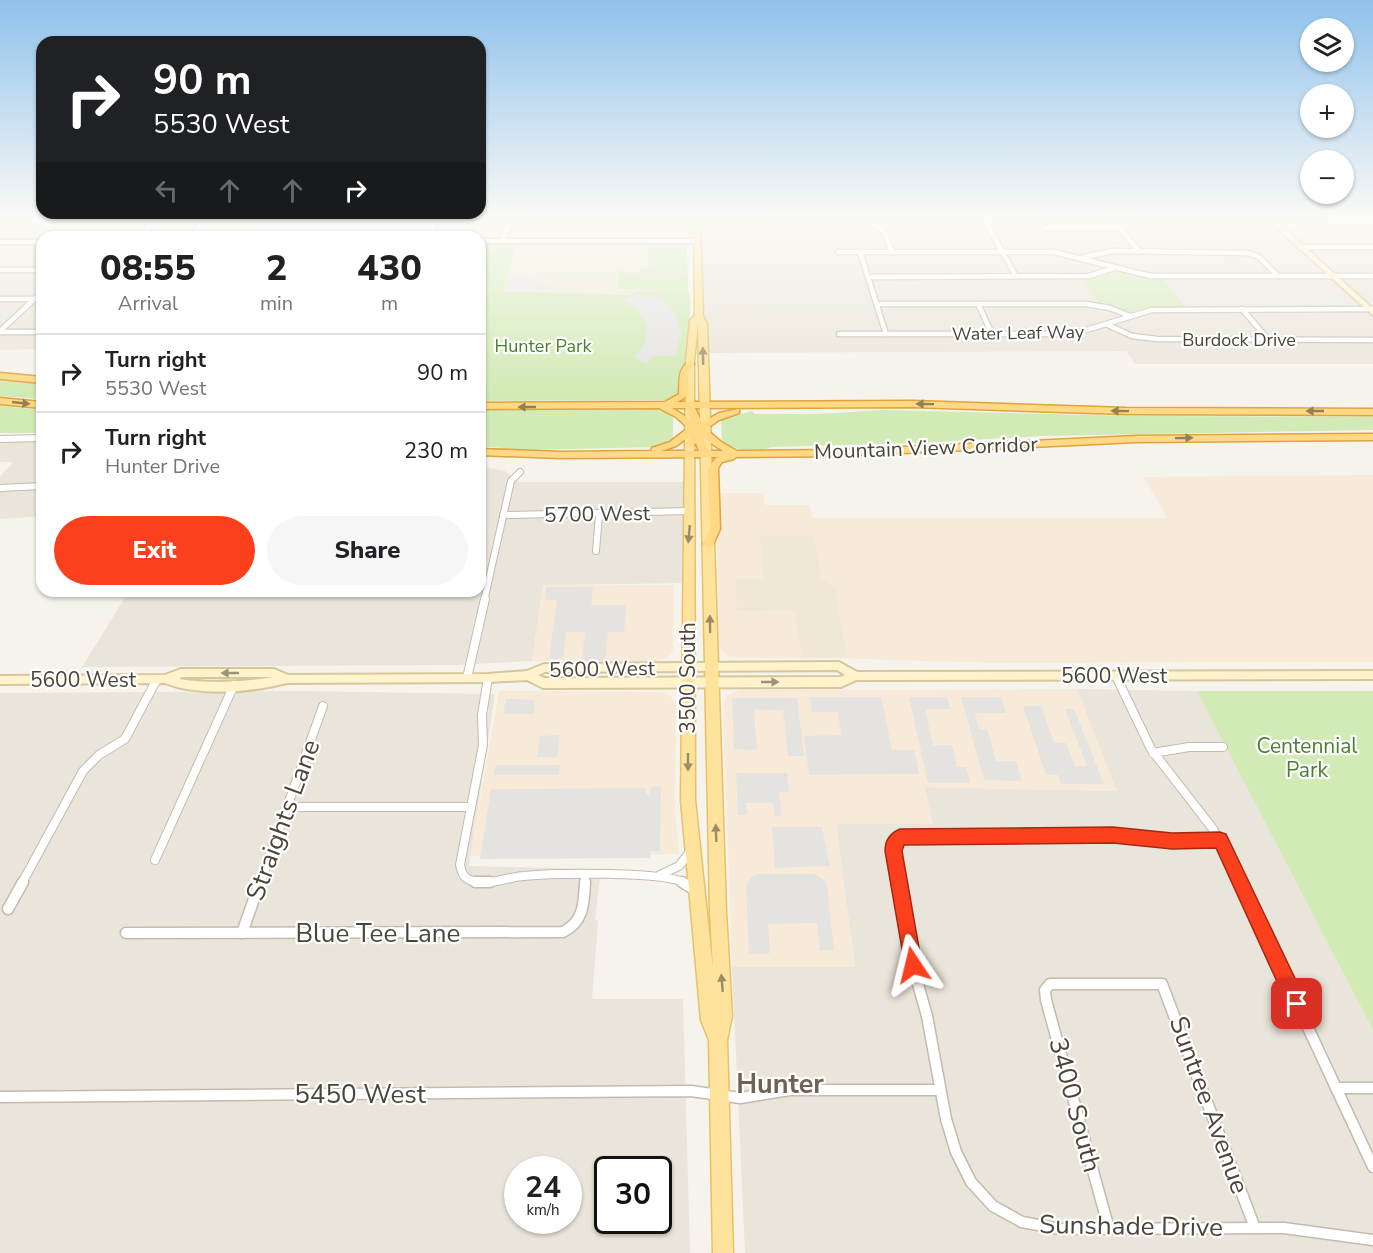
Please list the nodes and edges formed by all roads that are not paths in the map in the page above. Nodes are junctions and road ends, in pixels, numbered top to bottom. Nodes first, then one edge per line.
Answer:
1 (698, 277) edge
2 (868, 277) edge
3 (1334, 277) edge
4 (0, 299) edge
5 (35, 299) joint
6 (877, 304) junction
7 (978, 304) junction
8 (1242, 309) junction
9 (1371, 311) edge
10 (699, 316) junction
11 (1130, 316) junction
12 (1108, 325) junction
13 (0, 332) edge
14 (36, 332) edge
15 (839, 334) dead end
16 (886, 334) junction
17 (992, 334) junction
18 (1269, 340) junction
19 (1373, 340) edge
20 (690, 364) junction
21 (0, 376) edge
22 (36, 379) edge
23 (0, 401) edge
24 (36, 404) edge
25 (880, 404) junction
26 (849, 405) junction
27 (486, 406) edge
28 (656, 406) junction
29 (690, 406) junction
30 (566, 407) junction
31 (1373, 411) edge
32 (699, 423) junction
33 (1373, 437) edge
34 (36, 438) edge
35 (0, 439) edge
36 (486, 452) edge
37 (691, 453) junction
38 (840, 453) junction
39 (705, 454) junction
40 (742, 454) junction
41 (535, 455) junction
42 (560, 455) junction
43 (520, 472) dead end
44 (36, 486) edge
45 (0, 488) edge
46 (691, 511) junction
47 (503, 515) junction
48 (599, 515) junction
49 (708, 544) junction
50 (596, 551) dead end
51 (486, 578) edge
52 (482, 597) edge
53 (711, 667) junction
54 (688, 675) junction
55 (1373, 675) edge
56 (855, 676) junction
57 (1116, 676) junction
58 (467, 678) junction
59 (488, 678) junction
60 (161, 679) junction
61 (287, 679) junction
62 (0, 680) edge
63 (711, 682) junction
64 (234, 685) junction
65 (323, 706) dead end
66 (1223, 747) dead end
67 (1153, 753) junction
68 (287, 807) junction
69 (471, 807) junction
70 (1220, 840) junction
71 (692, 849) junction
72 (155, 860) dead end
73 (660, 875) junction
74 (585, 876) junction
75 (697, 892) junction
76 (8, 909) dead end
77 (126, 933) dead end
78 (242, 933) junction
79 (1050, 984) joint
80 (718, 1040) junction
81 (1336, 1088) junction
82 (1373, 1088) edge
83 (940, 1090) junction
84 (719, 1094) junction
85 (0, 1097) edge
86 (1373, 1167) edge
87 (1255, 1227) junction
88 (1108, 1228) junction
89 (1373, 1240) edge
90 (723, 1253) edge

1 - 10 main road, 3500 South
2 - 6 street
3 - 9 main road
4 - 5 street
5 - 13 street
6 - 7 street
6 - 16 street
7 - 11 street
7 - 17 street
8 - 9 street, Water Leaf Way
8 - 11 street, Water Leaf Way
8 - 18 street
10 - 20 main road, 3500 South
32 -> 10 main road, 3500 South
11 - 12 street, Water Leaf Way
12 - 17 street, Water Leaf Way
12 - 18 street, Burdock Drive
13 - 14 street
15 - 16 street, Water Leaf Way
16 - 17 street, Water Leaf Way
18 - 19 street, Burdock Drive
20 - 29 main road, 3500 South
20 - 30 highway
21 - 22 highway
23 -> 24 highway
25 - 26 highway, Mountain View Corridor
31 -> 25 highway, Mountain View Corridor
25 - 32 highway
26 - 32 highway, Mountain View Corridor
26 - 32 highway
30 -> 27 highway, Mountain View Corridor
28 - 29 highway, Mountain View Corridor
28 - 30 highway, Mountain View Corridor
28 - 32 highway
29 - 32 highway
29 - 32 highway, Mountain View Corridor
32 - 37 highway
32 - 39 main road, 3500 South
32 - 40 highway
32 - 42 highway
38 -> 33 highway, Mountain View Corridor
34 - 35 street
36 - 41 highway, Mountain View Corridor
37 - 39 highway, Mountain View Corridor
37 - 41 highway
37 - 42 highway, Mountain View Corridor
37 - 46 main road, 3500 South
38 - 40 highway, Mountain View Corridor
38 - 49 highway
39 - 40 highway, Mountain View Corridor
39 - 49 main road, 3500 South
41 - 42 highway, Mountain View Corridor
43 - 47 street
44 - 45 street
46 - 48 street, 5700 West
46 -> 54 main road, 3500 South
47 - 48 street, 5700 West
47 - 51 street
48 - 50 street
53 -> 49 main road, 3500 South
52 - 58 street
53 - 54 main road, 5600 West
53 - 56 main road, 5600 West
53 - 63 main road, 3500 South
54 - 59 main road, 5600 West
54 - 63 main road, 5600 West
54 -> 71 main road, 3500 South
55 - 57 main road, 5600 West
56 - 57 main road, 5600 West
63 -> 56 main road, 5600 West
57 - 67 street
58 - 59 main road, 5600 West
58 - 61 main road, 5600 West
59 - 69 street
61 -> 60 main road, 5600 West
60 - 62 main road, 5600 West
60 - 64 main road, 5600 West
60 - 76 street
61 - 64 main road, 5600 West
80 -> 63 main road, 3500 South
64 - 72 street
65 - 68 street, Straights Lane
66 - 67 street
67 - 70 street
68 - 69 street
68 - 78 street, Straights Lane
69 - 74 street
70 - 81 street
70 - 83 street, Sunshade Drive
71 - 73 street
71 - 75 main road, 3500 South
73 - 74 street
73 - 75 street
74 - 78 street, Blue Tee Lane
75 - 80 main road, 3500 South
77 - 78 street, Blue Tee Lane
79 - 87 street, Suntree Avenue
79 - 88 street, 3400 South
80 - 84 main road, 3500 South
81 - 82 street
81 - 86 street
83 - 84 street
83 - 88 street, Sunshade Drive
84 - 85 street, 5450 West
84 - 90 main road, 3500 South
87 - 88 street, Sunshade Drive
87 - 89 street, Sunshade Drive

